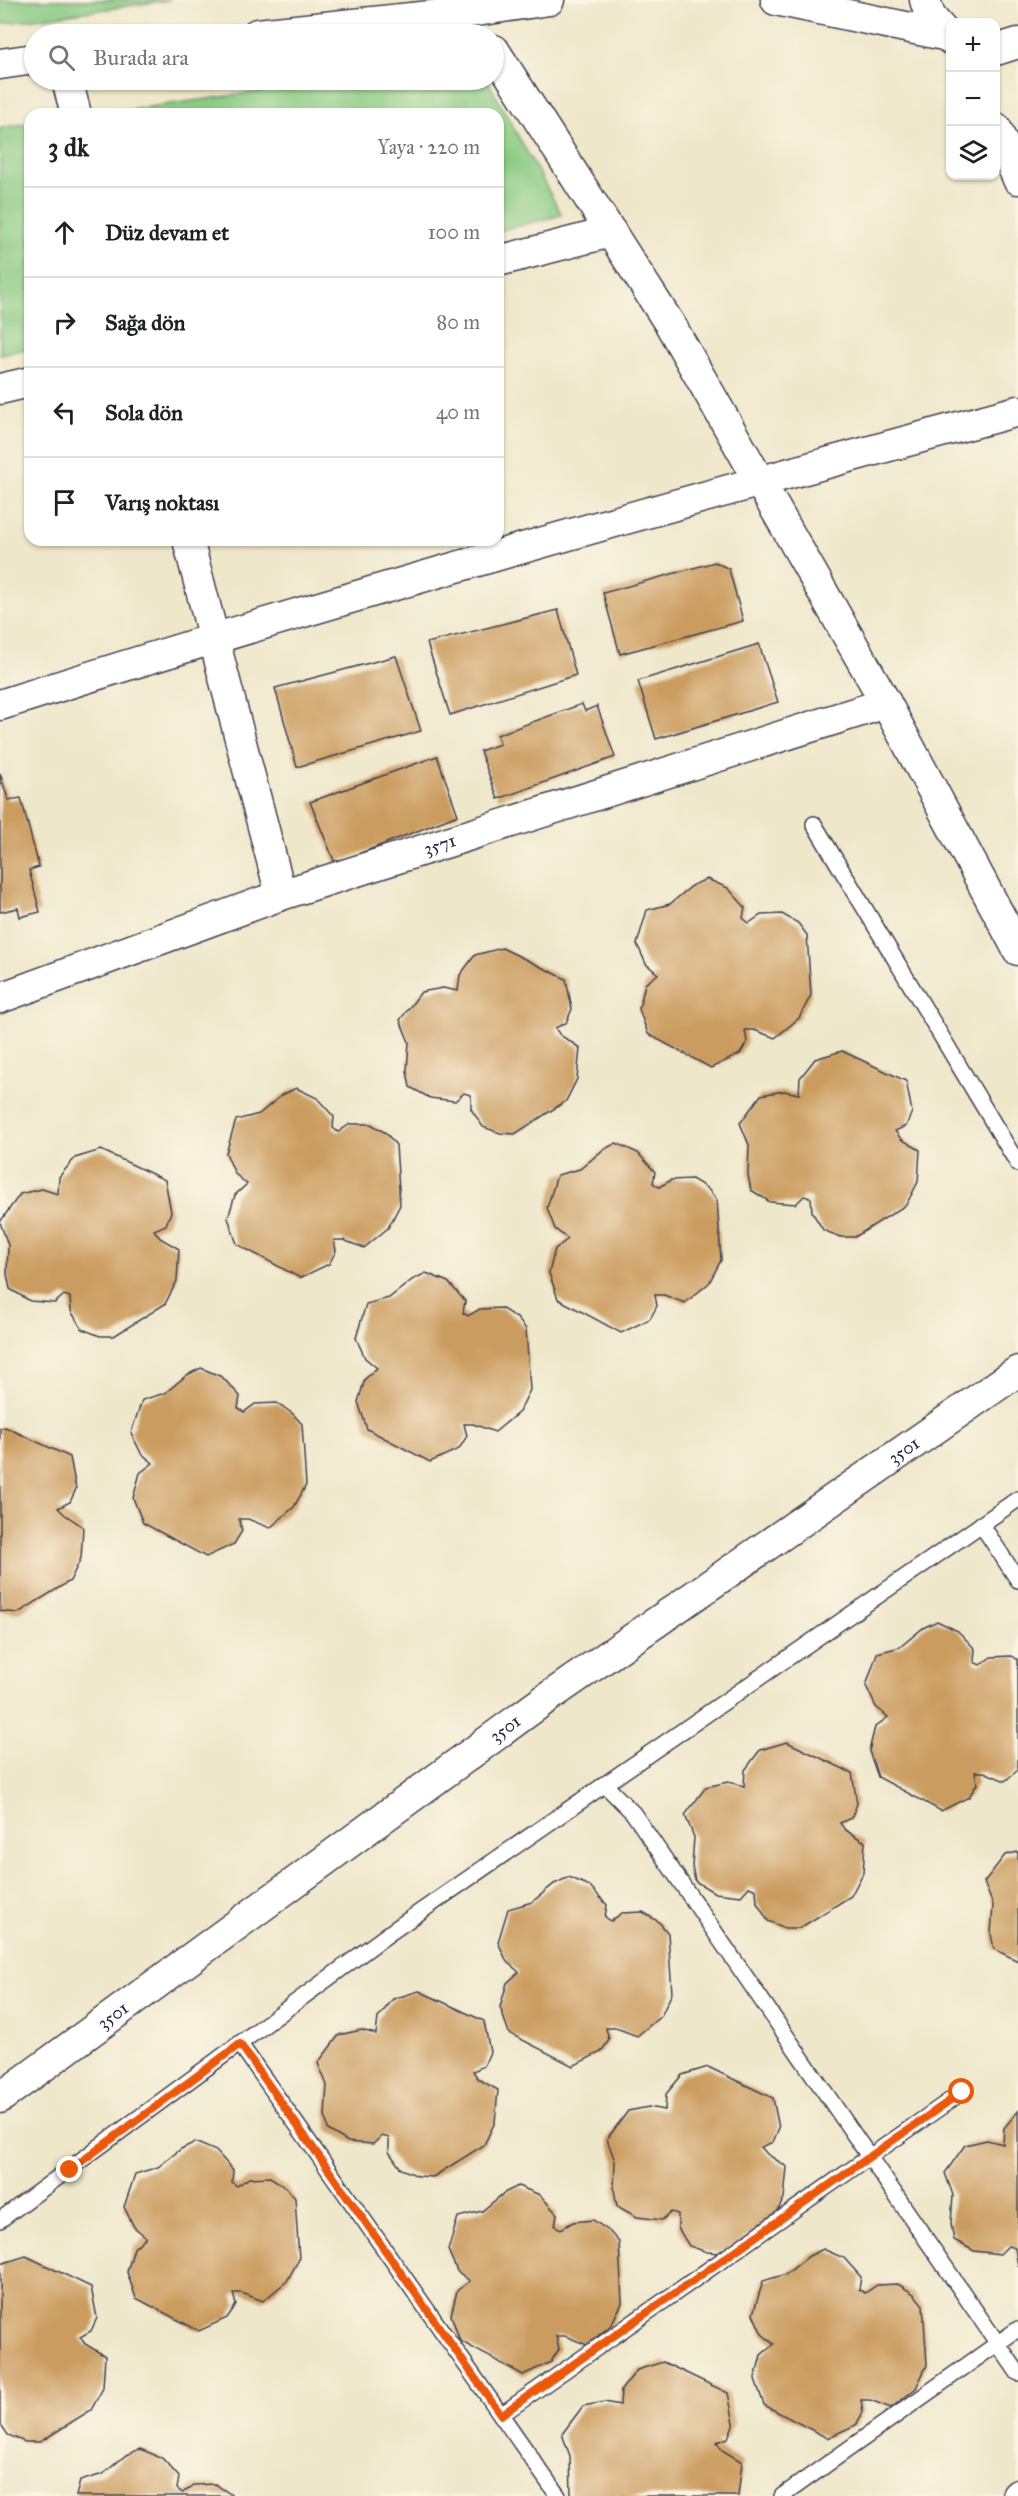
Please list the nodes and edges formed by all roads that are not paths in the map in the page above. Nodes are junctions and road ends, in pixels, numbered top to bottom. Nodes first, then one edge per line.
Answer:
1 (549, 0) edge
2 (776, 0) edge
3 (924, 0) edge
4 (472, 16) edge
5 (376, 24) edge
6 (946, 36) edge
7 (946, 37) edge
8 (1018, 43) edge
9 (1000, 49) edge
10 (24, 60) edge
11 (0, 64) edge
12 (504, 66) edge
13 (70, 90) edge
14 (74, 108) edge
15 (1000, 137) edge
16 (1018, 179) edge
17 (610, 231) junction
18 (504, 259) edge
19 (24, 383) edge
20 (0, 389) edge
21 (1018, 411) edge
22 (759, 481) junction
23 (190, 546) edge
24 (213, 637) junction
25 (886, 703) junction
26 (0, 705) edge
27 (814, 824) dead end
28 (281, 895) junction
29 (1018, 950) edge
30 (0, 999) edge
31 (1018, 1164) edge
32 (1018, 1371) edge
33 (1018, 1499) edge
34 (981, 1524) junction
35 (1018, 1580) edge
36 (604, 1784) junction
37 (240, 2044) junction
38 (962, 2092) dead end
39 (0, 2098) edge
40 (869, 2157) junction
41 (0, 2220) edge
42 (1018, 2329) edge
43 (997, 2344) junction
44 (1018, 2373) edge
45 (501, 2415) junction
46 (558, 2496) edge
47 (782, 2496) edge

1 - 4 street
2 - 7 street
3 - 6 street
4 - 5 street
8 - 9 street
10 - 11 street
12 - 17 street
13 - 14 street
15 - 16 street
17 - 18 street
17 - 22 street
19 - 20 street
21 - 22 street
22 - 24 street
22 - 25 street
23 - 24 street
24 - 26 street
24 - 28 street
25 - 28 street, 3571
25 - 29 street
27 - 31 lane
28 - 30 street, 3571
32 - 39 street, 3501
33 - 34 lane
34 - 35 lane
34 - 36 lane
36 - 37 lane
36 - 40 lane
37 - 41 lane
37 - 45 lane
38 - 40 lane
40 - 43 lane
40 - 45 lane
42 - 43 lane
43 - 44 lane
43 - 47 lane
45 - 46 lane

